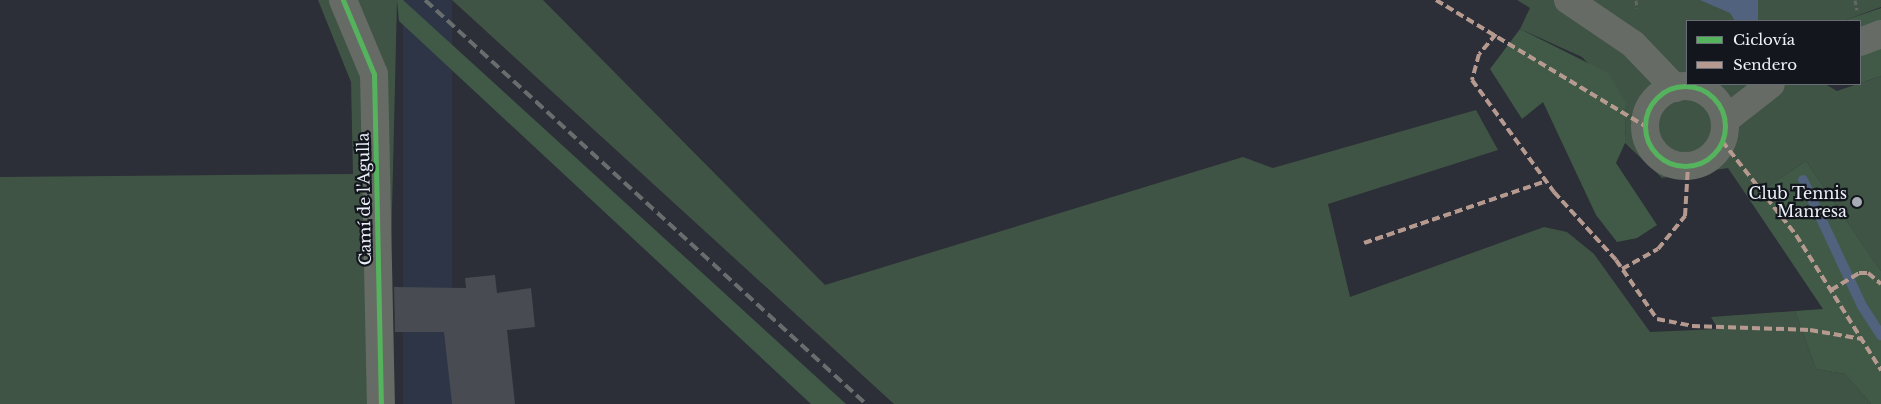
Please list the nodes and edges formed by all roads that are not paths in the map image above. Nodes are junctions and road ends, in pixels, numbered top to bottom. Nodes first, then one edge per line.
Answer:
1 (343, 0) edge
2 (1568, 0) edge
3 (1881, 34) edge
4 (1861, 42) edge
5 (1762, 85) edge
6 (1769, 85) edge
7 (1664, 95) junction
8 (1719, 109) junction
9 (381, 404) edge

1 - 9 street, Camí de l'Agulla
2 - 7 street
3 - 4 street
5 - 8 street
6 - 8 street
7 - 8 street
7 - 8 street

